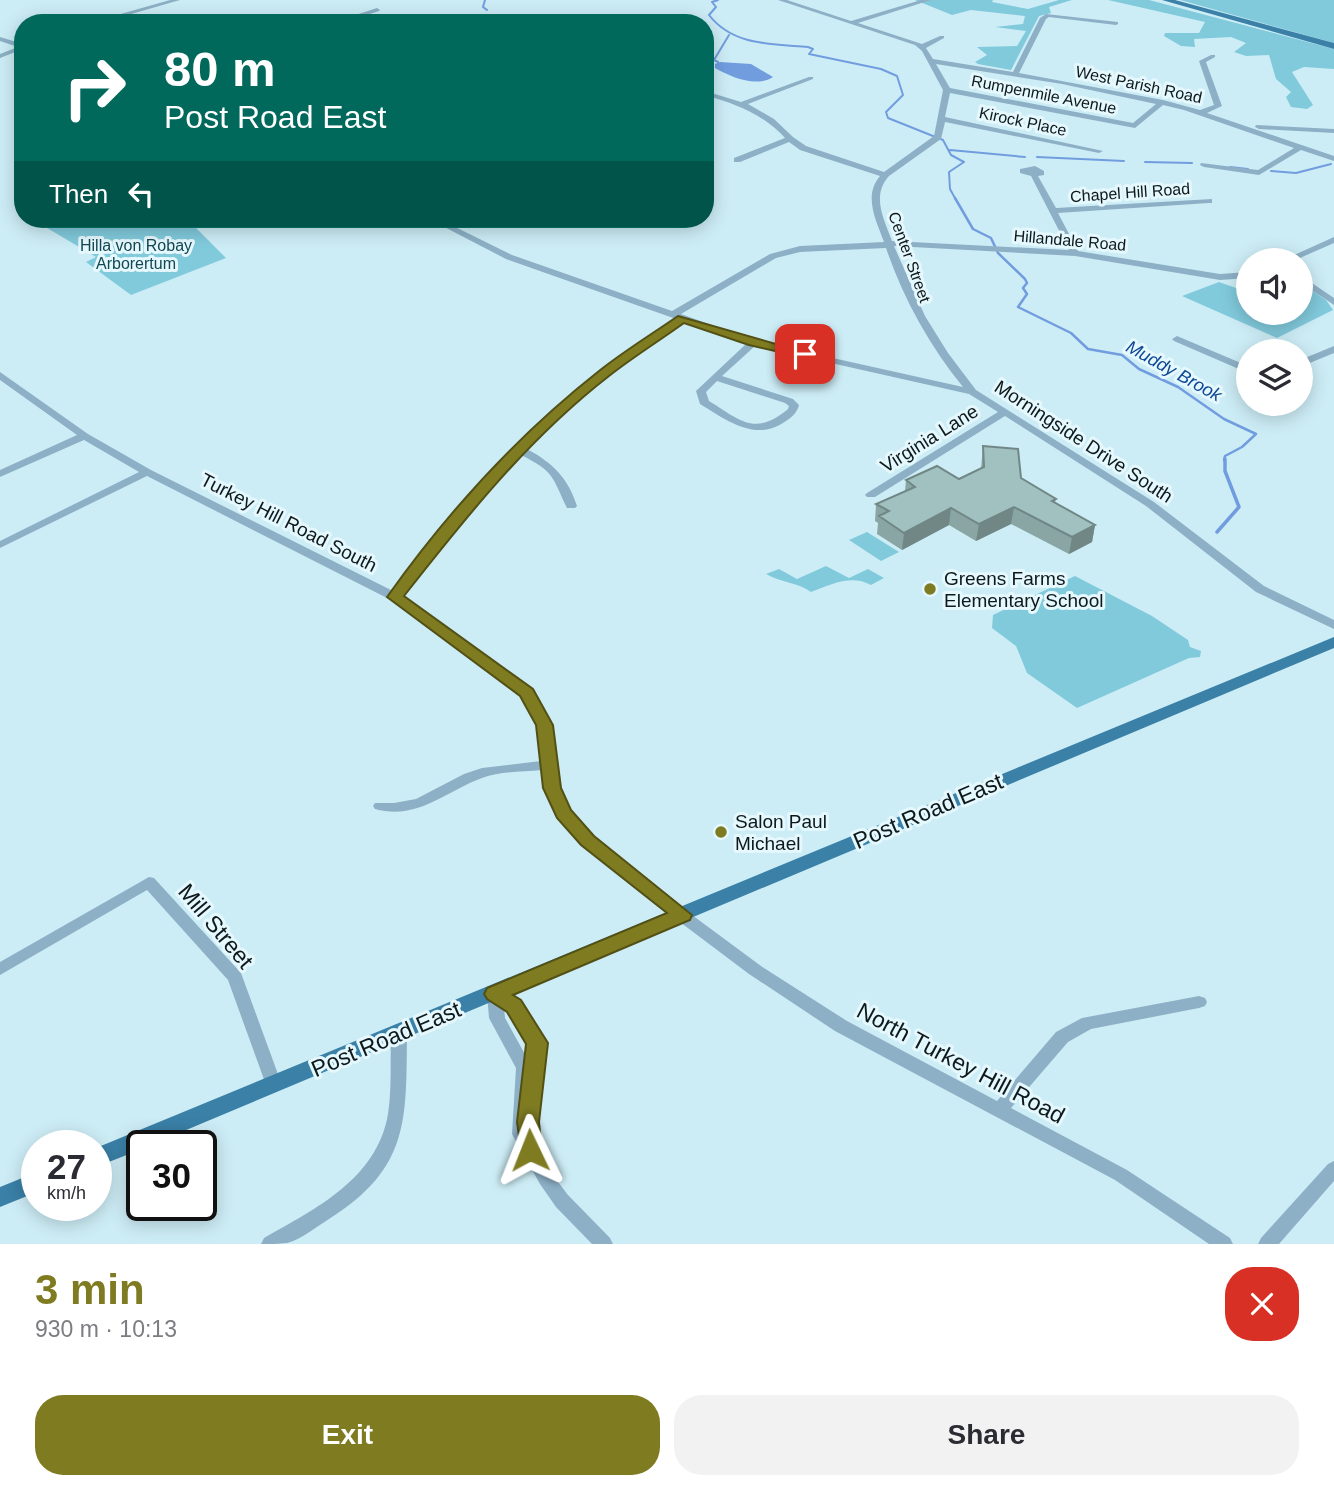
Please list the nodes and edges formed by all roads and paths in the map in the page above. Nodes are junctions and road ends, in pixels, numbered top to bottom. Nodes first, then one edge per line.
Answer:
1 (177, 0) edge
2 (781, 0) edge
3 (928, 0) edge
4 (1166, 0) edge
5 (377, 10) dead end
6 (125, 14) edge
7 (364, 14) edge
8 (850, 23) junction
9 (1116, 23) dead end
10 (942, 37) dead end
11 (1334, 46) edge
12 (922, 47) junction
13 (1213, 56) dead end
14 (932, 61) junction
15 (1015, 74) junction
16 (811, 78) dead end
17 (947, 90) junction
18 (714, 95) edge
19 (1163, 102) junction
20 (741, 103) junction
21 (1202, 112) junction
22 (942, 119) junction
23 (1135, 126) joint
24 (1248, 128) junction
25 (1334, 131) edge
26 (790, 139) junction
27 (1300, 147) junction
28 (1099, 151) dead end
29 (1334, 159) edge
30 (737, 160) dead end
31 (1204, 165) dead end
32 (1034, 174) dead end
33 (885, 175) junction
34 (1209, 201) dead end
35 (1054, 211) junction
36 (451, 228) edge
37 (1334, 240) edge
38 (887, 242) junction
39 (989, 249) joint
40 (1313, 249) edge
41 (1006, 250) joint
42 (1075, 253) junction
43 (1236, 275) edge
44 (1313, 287) edge
45 (1334, 302) edge
46 (678, 317) junction
47 (1177, 339) dead end
48 (753, 343) junction
49 (1334, 349) edge
50 (1313, 358) edge
51 (1236, 365) edge
52 (0, 375) edge
53 (715, 377) junction
54 (974, 393) junction
55 (1006, 411) junction
56 (84, 436) junction
57 (520, 450) junction
58 (147, 472) junction
59 (0, 474) edge
60 (871, 495) dead end
61 (571, 506) dead end
62 (0, 545) edge
63 (395, 597) junction
64 (1334, 625) edge
65 (1334, 642) edge
66 (548, 765) junction
67 (380, 806) dead end
68 (683, 915) junction
69 (0, 969) edge
70 (495, 994) junction
71 (1199, 1002) dead end
72 (399, 1034) junction
73 (274, 1085) junction
74 (1000, 1109) junction
75 (112, 1151) edge
76 (1334, 1169) edge
77 (21, 1188) edge
78 (0, 1197) edge
79 (274, 1243) edge
80 (604, 1244) edge
81 (1224, 1244) edge
82 (1267, 1244) edge

1 - 6 street
2 - 8 street
3 - 8 street
4 - 11 main road
5 - 7 street
8 - 12 street
9 - 15 street
10 - 12 street
12 - 14 street
13 - 21 street
14 - 15 street, West Parish Road
14 - 17 street
15 - 19 street, West Parish Road
16 - 20 street
17 - 22 street
17 - 23 street, Rumpenmile Avenue
18 - 20 street
19 - 21 street, West Parish Road
19 - 23 street
20 - 26 street
21 - 24 street, West Parish Road
22 - 28 street, Kirock Place
22 - 33 street
24 - 25 street
24 - 27 street, West Parish Road
26 - 30 street
26 - 33 street
27 - 29 street, West Parish Road
27 - 31 street
32 - 35 street, Chapel Hill Road
33 - 38 street, Center Street
34 - 35 street, Chapel Hill Road
35 - 42 street, Chapel Hill Road
36 - 46 street, Morningside Drive South
37 - 40 street
38 - 39 street, Hillandale Road
38 - 46 street, Hillandale Road
38 - 54 street, Center Street
39 - 41 street, Hillandale Road
41 - 42 street, Hillandale Road
42 - 43 street, Hillandale Road
44 - 45 street
46 - 48 street, Morningside Drive South
46 - 57 street, Hillandale Road
47 - 51 street
48 - 53 street
48 - 54 street, Morningside Drive South
49 - 50 street
52 - 56 street, Turkey Hill Road South
53 - 53 street
54 - 55 street, Morningside Drive South
55 - 60 street, Virginia Lane
55 - 64 street, Morningside Drive South
56 - 58 street, Turkey Hill Road South
56 - 59 street
57 - 61 street
57 - 63 street, Hillandale Road
58 - 62 street
58 - 63 street, Turkey Hill Road South
63 - 66 street, Turkey Hill Road South
65 - 68 main road, Post Road East
66 - 67 street
66 - 68 street, Turkey Hill Road South
68 - 70 main road, Post Road East
68 - 74 street, North Turkey Hill Road
69 - 73 street, Mill Street
70 - 72 main road, Post Road East
70 - 80 street
71 - 74 street
72 - 73 main road, Post Road East
72 - 79 street
73 - 75 main road, Post Road East
74 - 81 street, North Turkey Hill Road
76 - 82 street
77 - 78 main road

